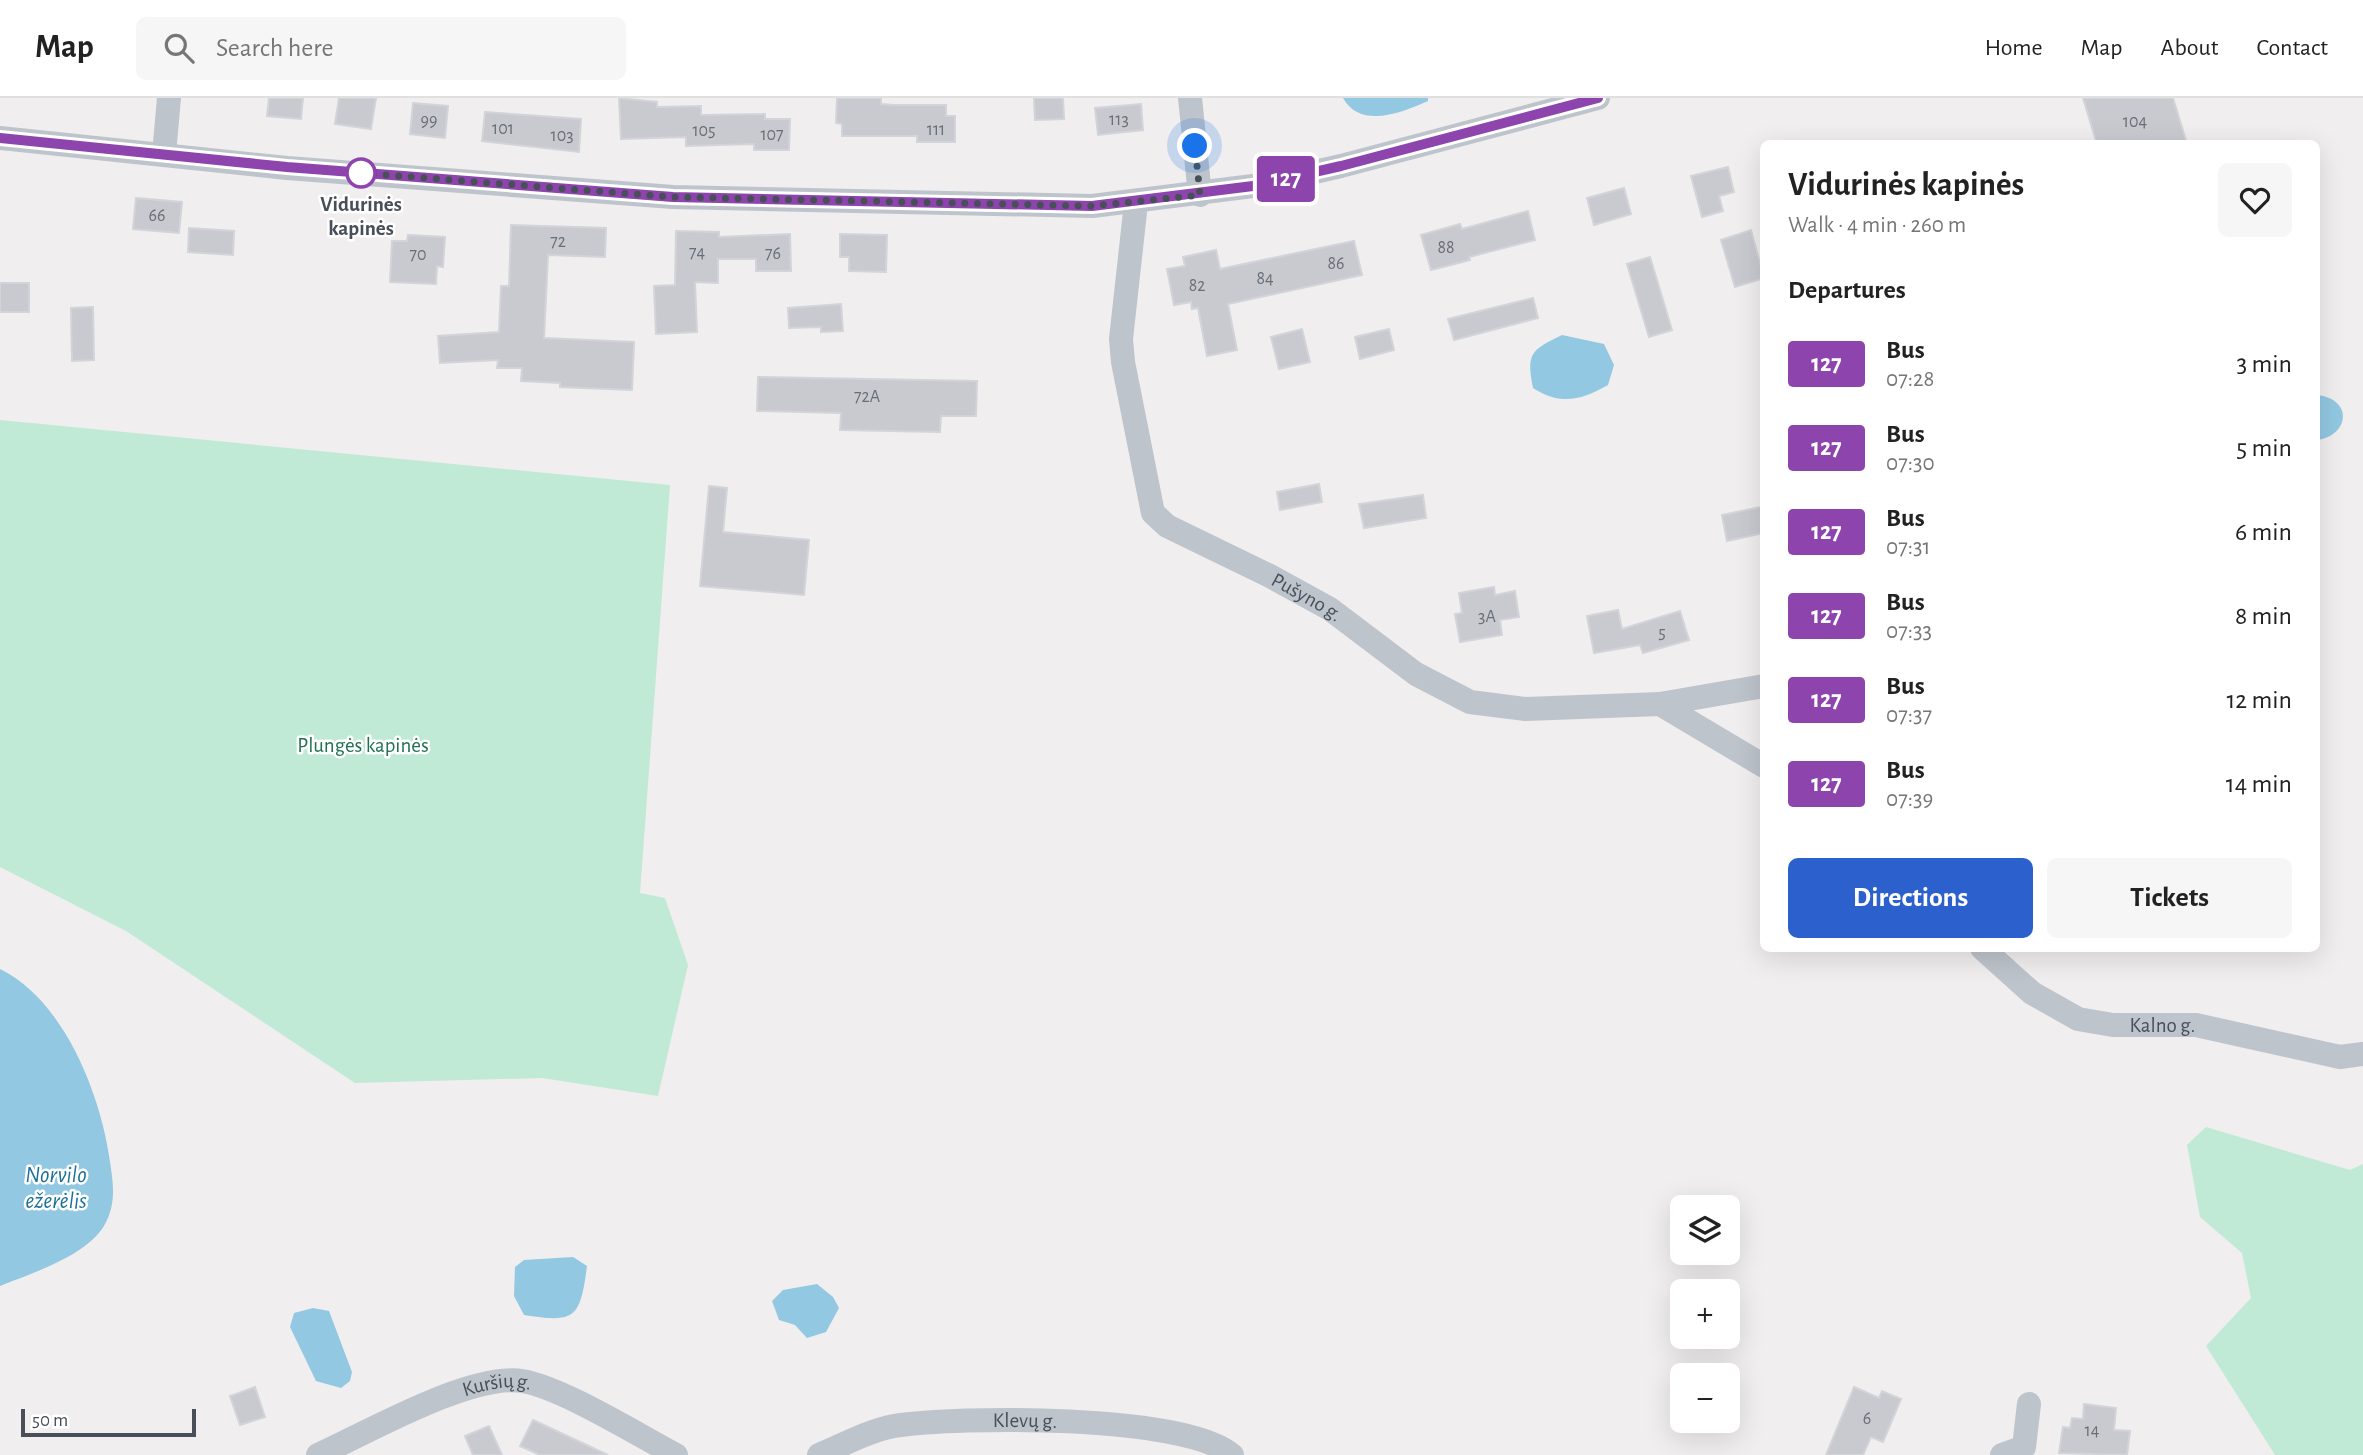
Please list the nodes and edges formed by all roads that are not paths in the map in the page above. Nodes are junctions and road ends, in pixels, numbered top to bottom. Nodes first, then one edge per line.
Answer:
1 (169, 98) edge
2 (1189, 98) edge
3 (1598, 98) edge
4 (0, 138) edge
5 (163, 154) junction
6 (1200, 195) junction
7 (1136, 203) junction
8 (1760, 687) edge
9 (1660, 704) junction
10 (1760, 764) edge
11 (1986, 952) edge
12 (2363, 1054) edge
13 (2029, 1404) dead end
14 (318, 1455) edge
15 (676, 1455) edge
16 (819, 1455) edge
17 (1232, 1455) edge
18 (2002, 1455) edge

1 - 5 street
2 - 6 street
3 - 6 street
4 - 5 street
5 - 7 street
6 - 7 street
7 - 9 street, Pušyno g.
8 - 9 street, Pušyno g.
9 - 10 street
11 - 12 street, Kalno g.
13 - 18 street
14 - 15 street, Kuršių g.
16 - 17 street, Klevų g.

